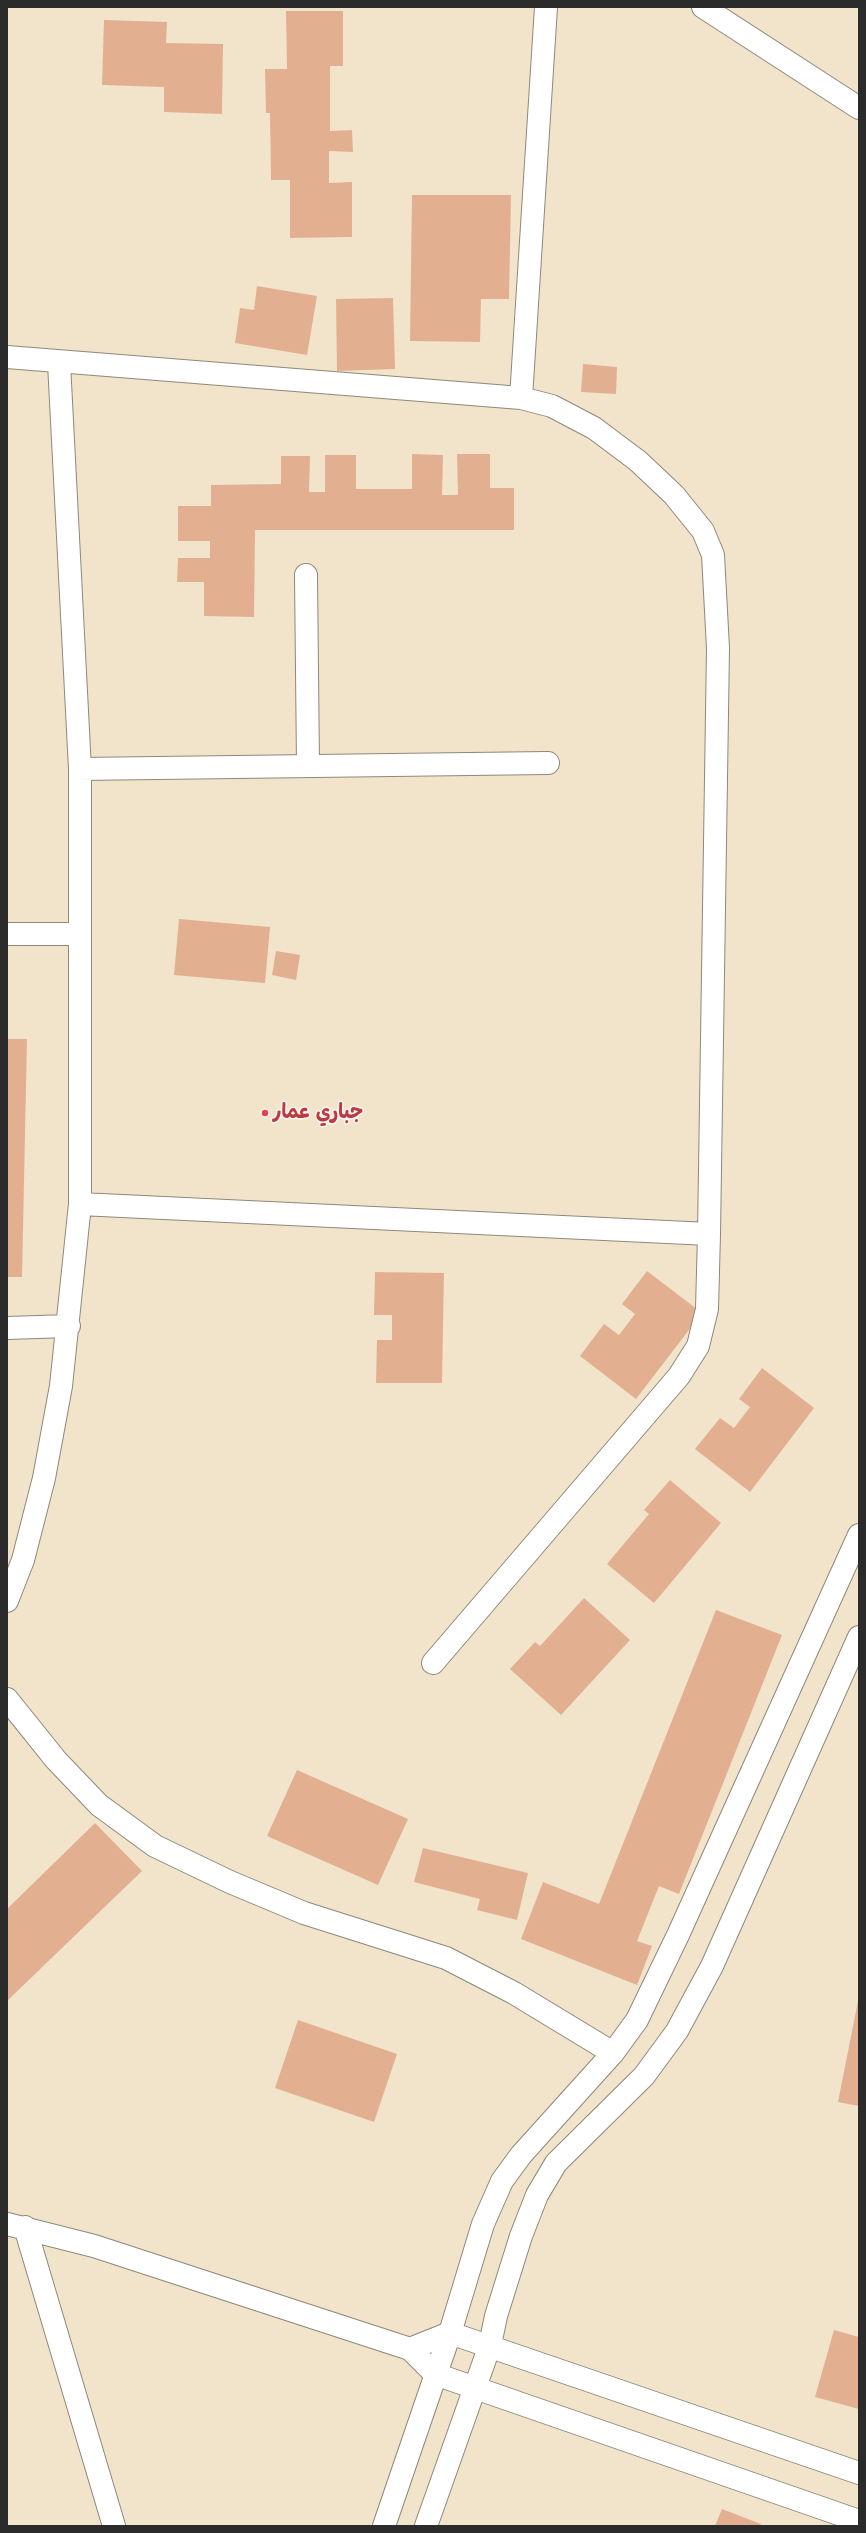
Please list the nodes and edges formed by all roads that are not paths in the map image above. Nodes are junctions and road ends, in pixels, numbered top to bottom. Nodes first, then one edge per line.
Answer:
1 (546, 7) edge
2 (703, 7) edge
3 (859, 108) edge
4 (7, 357) edge
5 (59, 363) junction
6 (521, 398) junction
7 (306, 575) dead end
8 (548, 763) dead end
9 (308, 766) junction
10 (80, 769) junction
11 (7, 934) edge
12 (80, 934) junction
13 (80, 1204) junction
14 (709, 1234) junction
15 (69, 1326) junction
16 (7, 1328) edge
17 (859, 1535) edge
18 (7, 1601) edge
19 (859, 1637) edge
20 (433, 1663) dead end
21 (7, 1699) edge
22 (613, 2054) junction
23 (16, 2225) edge
24 (450, 2333) junction
25 (490, 2345) junction
26 (410, 2349) junction
27 (435, 2374) junction
28 (473, 2388) junction
29 (859, 2473) edge
30 (859, 2521) edge
31 (114, 2526) edge
32 (384, 2526) edge
33 (426, 2526) edge

1 - 6 street
2 - 3 street
4 - 5 street
5 - 6 street
5 - 10 street
6 - 14 street
7 - 9 street
8 - 9 street
9 - 10 street
10 - 12 street
11 - 12 street
12 - 13 street
13 - 14 street
13 - 15 street
14 - 20 street
15 - 16 street
15 - 18 street
17 - 22 street
19 - 25 street
21 - 22 street
22 - 24 street
23 - 26 street
23 - 31 street
24 - 25 street
24 - 26 street
24 - 27 street
25 - 28 street
25 - 29 street
26 - 27 street
27 - 28 street
27 - 32 street
28 - 30 street
28 - 33 street

